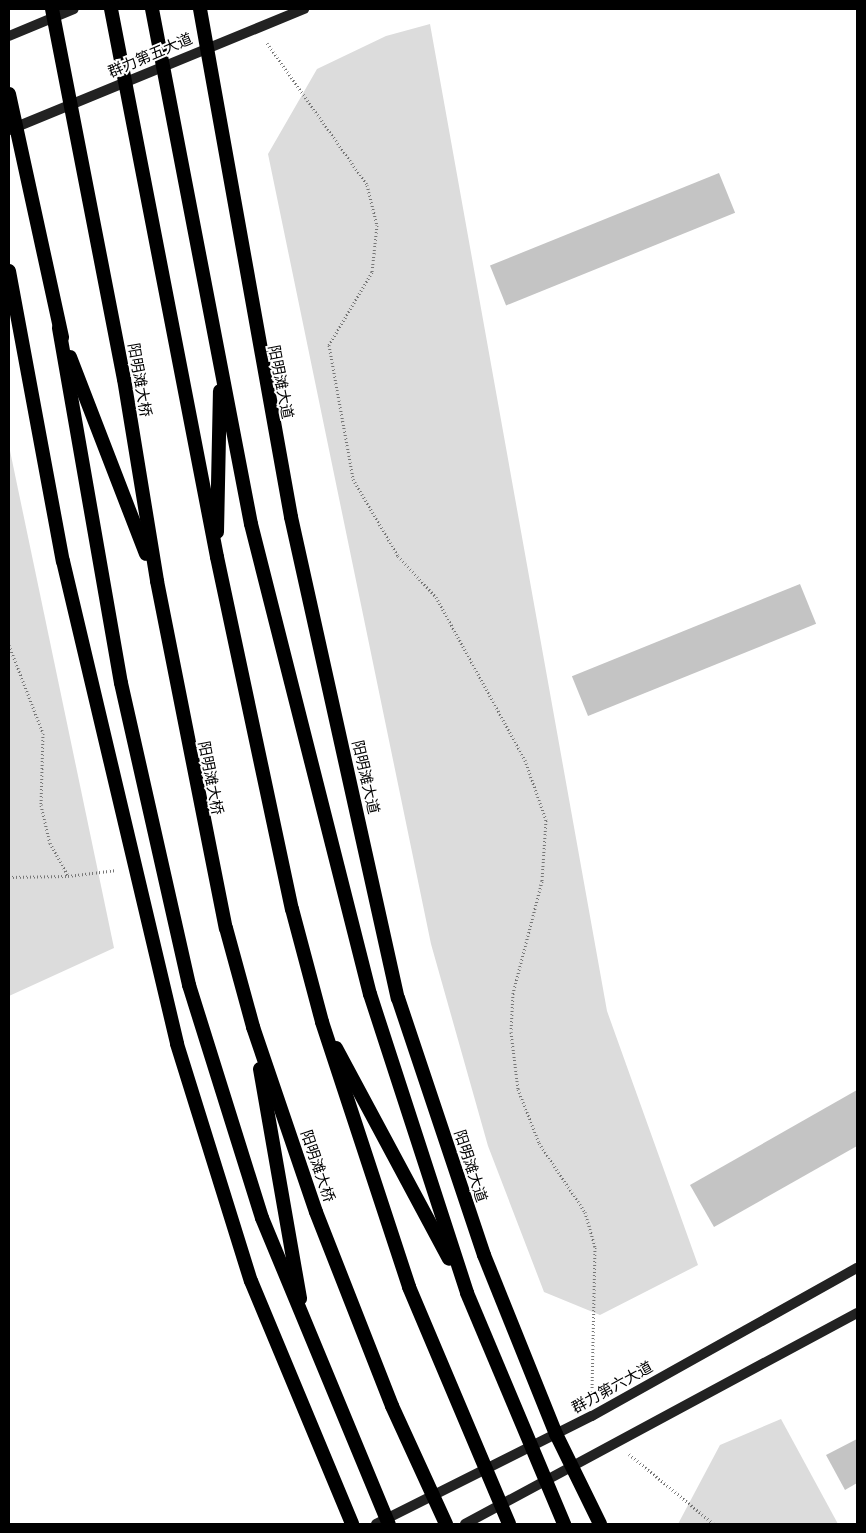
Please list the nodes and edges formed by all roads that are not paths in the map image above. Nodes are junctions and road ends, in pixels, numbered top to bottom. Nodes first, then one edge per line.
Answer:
1 (52, 9) edge
2 (74, 9) edge
3 (111, 9) edge
4 (152, 9) edge
5 (200, 9) edge
6 (304, 9) edge
7 (9, 36) edge
8 (208, 48) junction
9 (9, 94) edge
10 (9, 130) edge
11 (9, 271) edge
12 (59, 328) junction
13 (220, 360) junction
14 (217, 558) junction
15 (157, 581) junction
16 (322, 1022) junction
17 (253, 1026) junction
18 (857, 1268) edge
19 (466, 1292) junction
20 (857, 1313) edge
21 (306, 1330) junction
22 (556, 1434) junction
23 (573, 1468) junction
24 (352, 1524) edge
25 (376, 1524) edge
26 (389, 1524) edge
27 (446, 1524) edge
28 (465, 1524) edge
29 (509, 1524) edge
30 (564, 1524) edge
31 (600, 1524) edge

1 - 15 highway, 阳明滩大桥
2 - 7 main road
3 - 14 highway
4 - 13 highway
5 - 8 highway, 阳明滩大道
6 - 8 main road, 群力第五大道
8 - 10 main road, 群力第五大道
8 - 22 highway, 阳明滩大道
9 - 12 highway
11 - 24 highway
12 - 15 highway
12 - 21 highway
13 - 14 highway
13 - 19 highway
14 - 16 highway
15 - 17 highway, 阳明滩大桥
16 - 19 highway
16 - 29 highway
17 - 21 highway
17 - 27 highway, 阳明滩大桥
18 - 22 main road, 群力第六大道
19 - 30 highway
20 - 23 main road
21 - 26 highway
22 - 23 highway, 阳明滩大道
22 - 25 main road, 群力第六大道
23 - 28 main road
23 - 31 highway, 阳明滩大道

